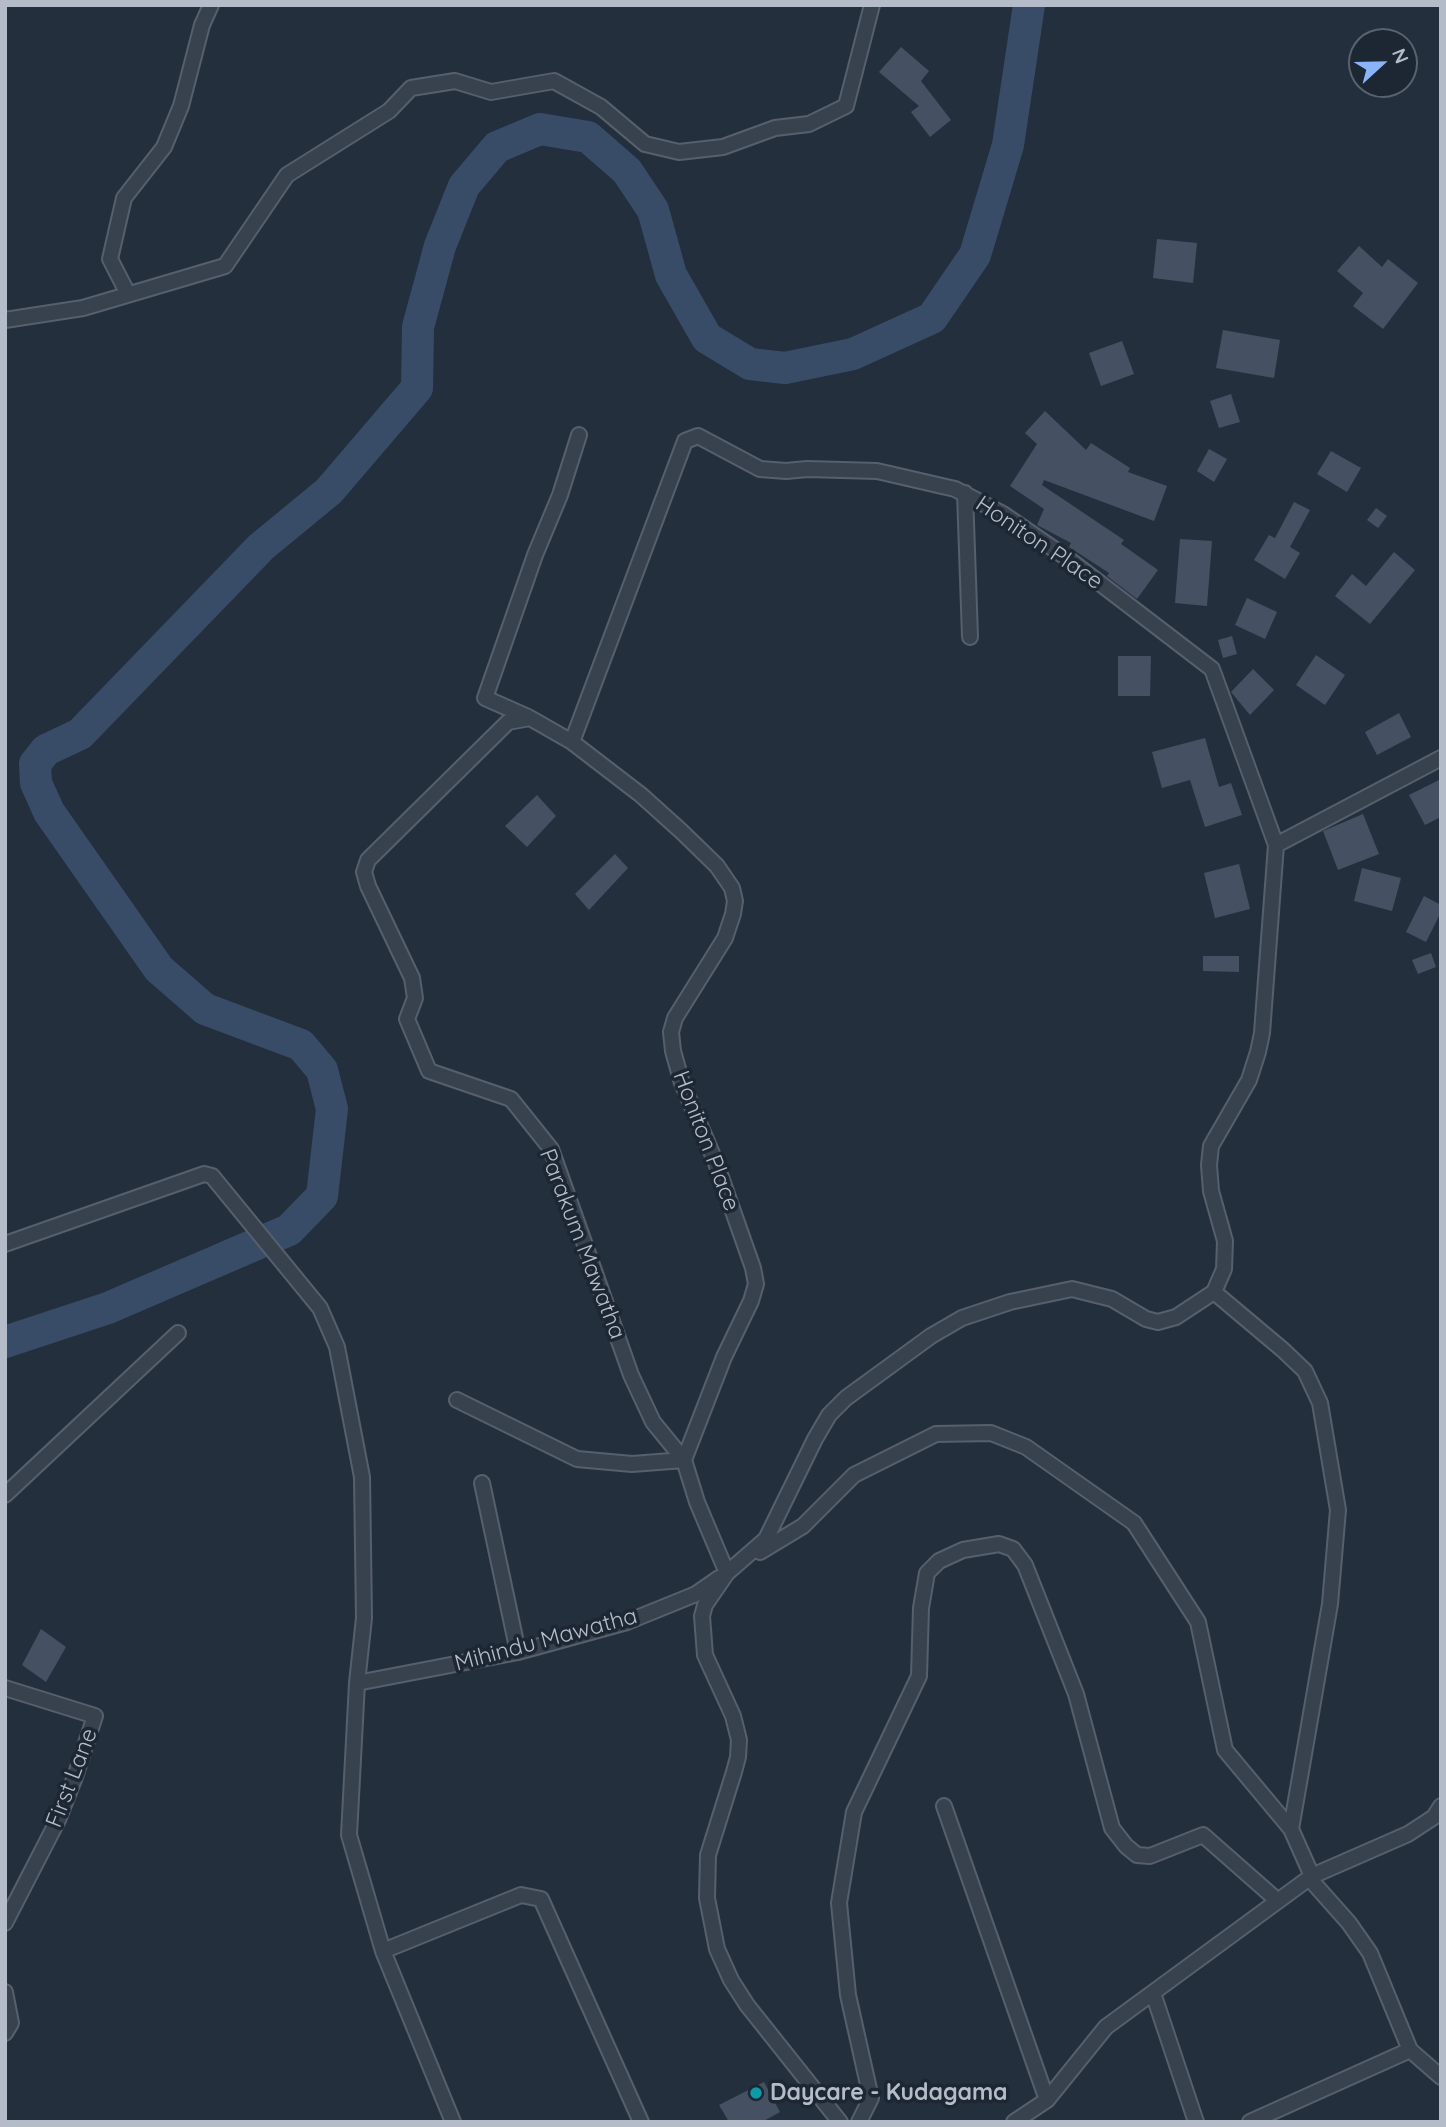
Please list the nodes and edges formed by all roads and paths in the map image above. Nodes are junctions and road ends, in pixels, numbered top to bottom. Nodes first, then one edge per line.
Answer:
1 (211, 5) edge
2 (872, 5) edge
3 (128, 294) junction
4 (5, 320) edge
5 (579, 435) dead end
6 (965, 493) junction
7 (971, 637) dead end
8 (530, 718) junction
9 (572, 742) junction
10 (1441, 758) edge
11 (1276, 845) junction
12 (5, 1244) edge
13 (1214, 1292) junction
14 (178, 1333) dead end
15 (457, 1400) dead end
16 (684, 1460) junction
17 (482, 1483) dead end
18 (5, 1495) edge
19 (727, 1573) junction
20 (518, 1652) junction
21 (357, 1683) junction
22 (5, 1688) edge
23 (944, 1806) dead end
24 (1441, 1806) edge
25 (1291, 1829) junction
26 (1311, 1877) junction
27 (1278, 1901) junction
28 (5, 1923) edge
29 (383, 1951) junction
30 (5, 1992) edge
31 (1153, 1993) junction
32 (5, 2033) edge
33 (1410, 2050) junction
34 (1441, 2077) edge
35 (1047, 2100) junction
36 (453, 2122) edge
37 (641, 2122) edge
38 (840, 2122) edge
39 (859, 2122) edge
40 (1014, 2122) edge
41 (1196, 2122) edge
42 (1250, 2122) edge

1 - 3 street
2 - 3 street
3 - 4 street
5 - 8 street
6 - 7 street
6 - 9 street, Honiton Place
6 - 11 street, Honiton Place
8 - 9 street
8 - 16 street, Parakum Mawatha
9 - 16 street, Honiton Place
10 - 11 street
11 - 13 street, Honiton Place
12 - 21 street
13 - 19 street
13 - 25 street
14 - 18 street
15 - 16 street
16 - 19 street
17 - 20 street
19 - 20 street, Mihindu Mawatha
19 - 25 street
19 - 38 street
20 - 21 street, Mihindu Mawatha
21 - 29 street
22 - 28 street, First Lane
23 - 35 street
24 - 26 street
25 - 26 street
26 - 27 street
26 - 33 street
27 - 31 street
27 - 39 street
29 - 36 street
29 - 37 street
30 - 32 street
31 - 35 street
31 - 41 street
33 - 34 street
33 - 42 street
35 - 40 street

